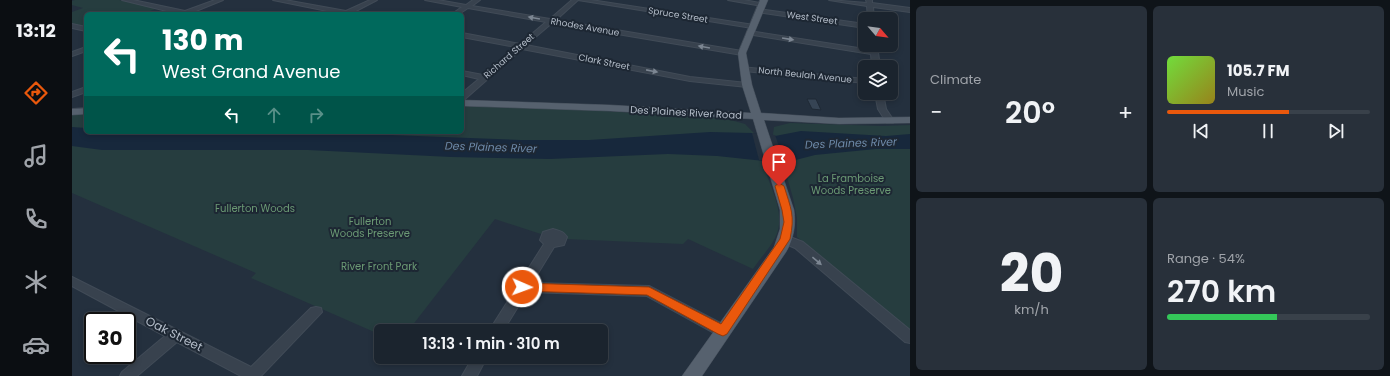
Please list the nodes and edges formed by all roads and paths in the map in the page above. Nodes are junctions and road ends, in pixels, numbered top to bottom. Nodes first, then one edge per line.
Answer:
1 (125, 0) edge
2 (220, 0) edge
3 (276, 0) edge
4 (374, 0) edge
5 (428, 0) edge
6 (477, 0) edge
7 (575, 0) edge
8 (580, 0) edge
9 (731, 0) edge
10 (832, 0) edge
11 (869, 2) edge
12 (762, 5) edge
13 (467, 7) junction
14 (910, 10) edge
15 (177, 12) edge
16 (191, 12) edge
17 (338, 12) edge
18 (352, 12) edge
19 (458, 12) edge
20 (870, 12) edge
21 (551, 21) junction
22 (858, 25) edge
23 (72, 26) edge
24 (84, 29) edge
25 (751, 30) junction
26 (464, 35) edge
27 (521, 46) junction
28 (84, 50) edge
29 (742, 53) junction
30 (875, 53) joint
31 (72, 54) edge
32 (876, 60) edge
33 (744, 69) junction
34 (464, 73) edge
35 (484, 78) junction
36 (858, 80) edge
37 (748, 85) junction
38 (84, 90) edge
39 (72, 95) edge
40 (464, 95) edge
41 (880, 100) edge
42 (464, 103) edge
43 (84, 111) edge
44 (72, 112) edge
45 (758, 116) junction
46 (910, 120) edge
47 (890, 121) junction
48 (785, 239) junction
49 (550, 243) dead end
50 (72, 281) edge
51 (522, 287) junction
52 (316, 312) dead end
53 (500, 324) edge
54 (723, 331) junction
55 (176, 335) junction
56 (910, 338) edge
57 (476, 364) edge
58 (127, 376) edge
59 (253, 376) edge
60 (469, 376) edge
61 (691, 376) edge

1 - 15 street
2 - 16 street
3 - 17 street
4 - 18 street
5 - 13 street, Rhodes Avenue
6 - 13 street
7 - 21 street, Richard Street
8 - 25 street, Spruce Street
9 - 12 street, West Street
10 - 11 street
11 - 14 street
11 - 20 street
12 - 22 street, West Street
12 - 25 main road
13 - 19 street
21 -> 13 street, Rhodes Avenue
21 - 27 street, Richard Street
29 -> 21 street, Rhodes Avenue
23 - 24 street
25 - 29 main road
25 -> 30 street, Spruce Street
26 - 27 street, Clark Street
27 - 35 street, Richard Street
27 -> 37 street, Clark Street
28 - 31 street
29 - 33 main road
30 - 32 street
33 - 36 street, North Beulah Avenue
33 - 37 main road
34 - 35 street
35 - 40 street, Richard Street
37 - 45 main road
38 - 39 street
41 - 47 street
42 - 45 main road, Des Plaines River Road
43 - 44 main road
45 - 47 main road, Des Plaines River Road
45 - 48 main road
46 - 47 main road, Des Plaines River Road
48 - 54 main road
48 -> 56 street
49 - 51 street
50 - 55 street, Oak Street
51 - 53 street
51 - 54 street
52 - 59 street
54 - 61 main road
55 - 58 street
55 - 59 street, Oak Street
57 - 60 street

